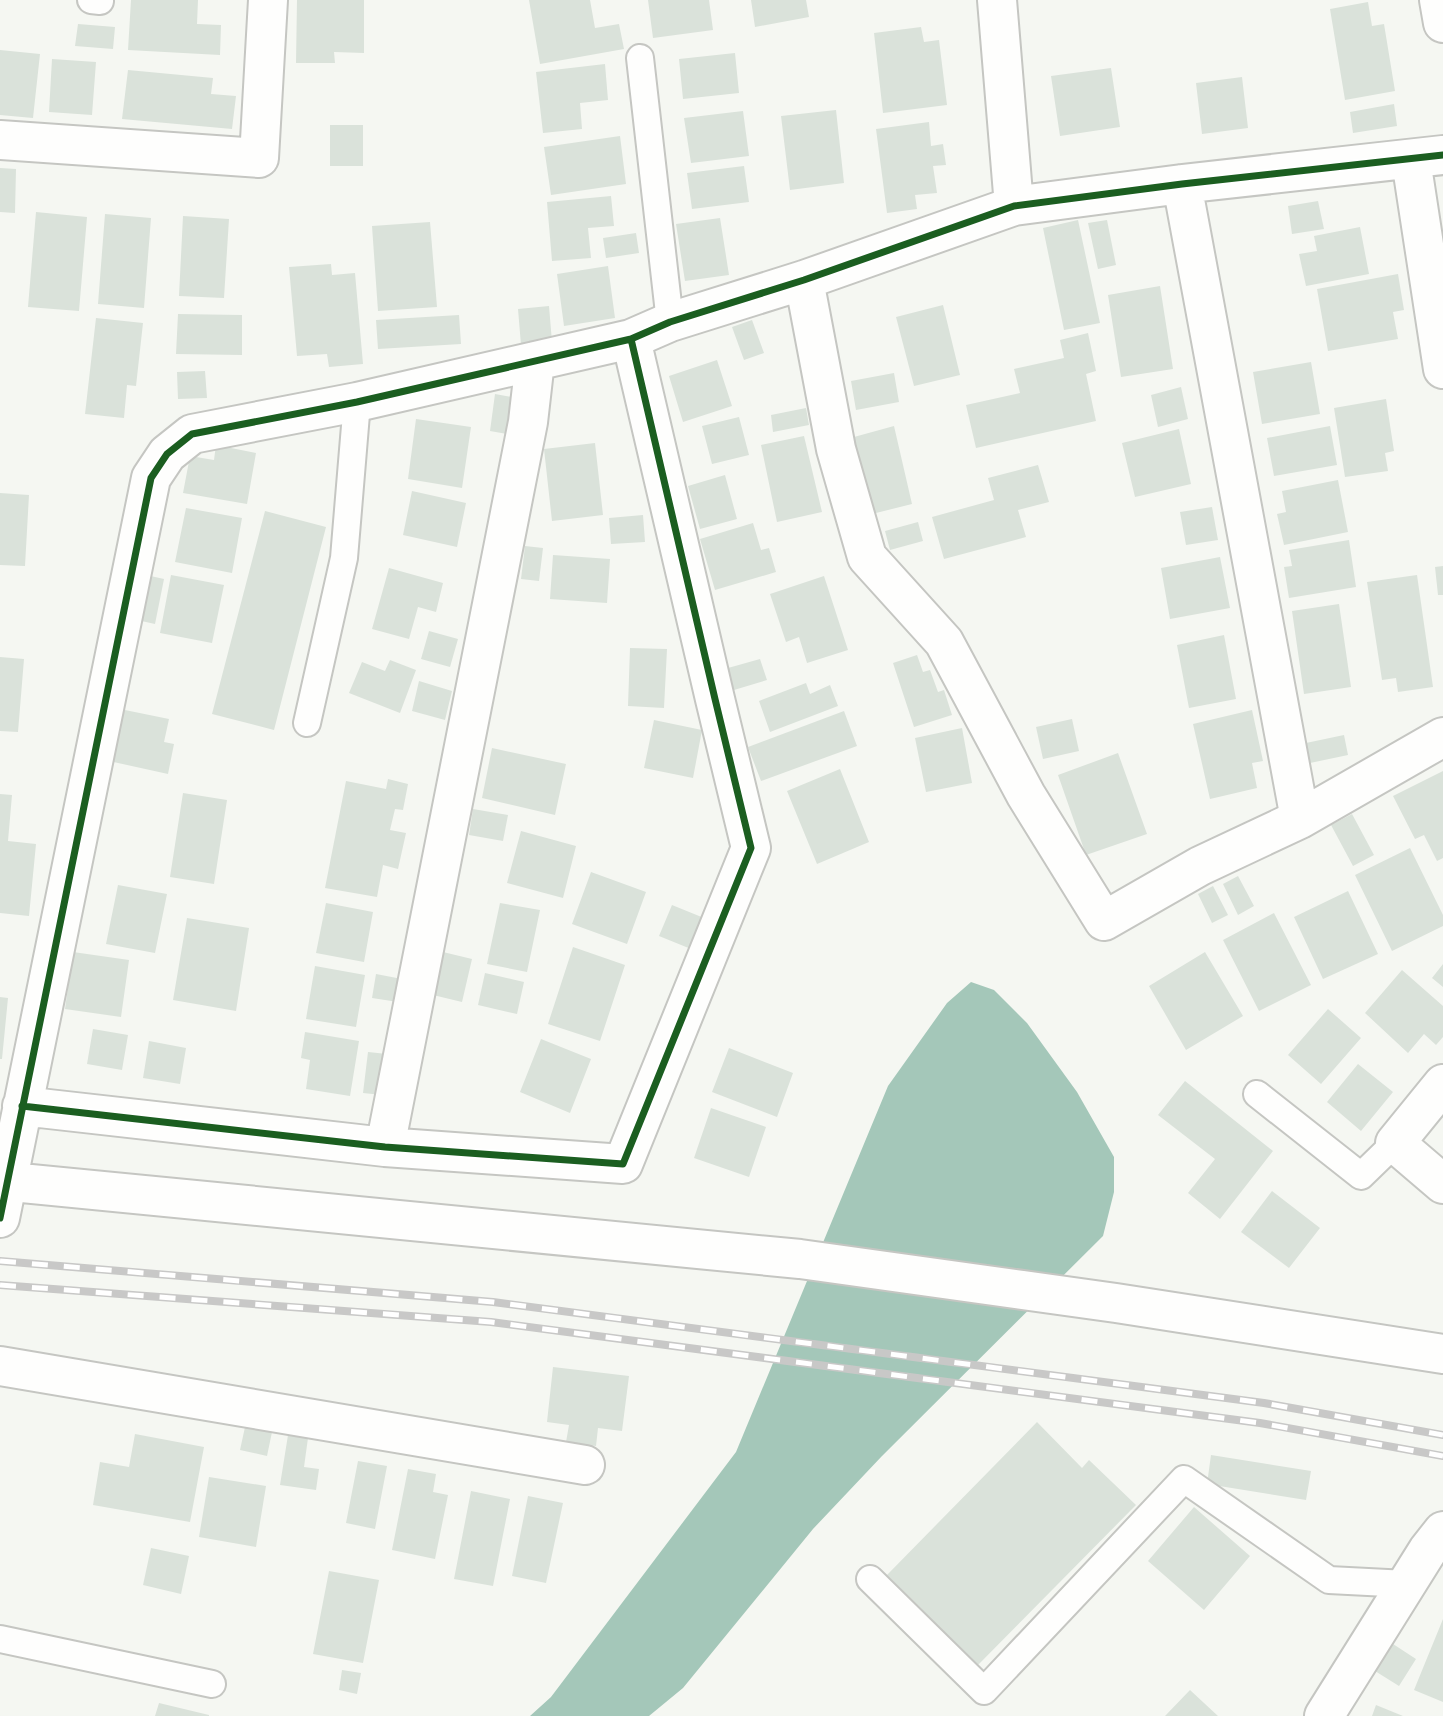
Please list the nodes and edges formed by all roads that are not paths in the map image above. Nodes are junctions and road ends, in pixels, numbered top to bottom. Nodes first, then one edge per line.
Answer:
1 (92, 0) edge
2 (268, 0) edge
3 (997, 0) edge
4 (1439, 0) edge
5 (100, 1) edge
6 (1443, 23) edge
7 (640, 58) dead end
8 (0, 140) edge
9 (1427, 158) edge
10 (1182, 184) junction
11 (1014, 206) junction
12 (804, 280) junction
13 (670, 323) junction
14 (631, 339) junction
15 (536, 361) junction
16 (1443, 369) edge
17 (357, 402) junction
18 (307, 723) dead end
19 (1443, 737) edge
20 (1300, 819) junction
21 (1443, 1084) edge
22 (1257, 1094) dead end
23 (22, 1106) junction
24 (1395, 1143) junction
25 (385, 1147) junction
26 (1443, 1184) edge
27 (2, 1194) edge
28 (1443, 1354) edge
29 (0, 1366) edge
30 (585, 1465) dead end
31 (1438, 1546) edge
32 (870, 1579) dead end
33 (1407, 1584) junction
34 (0, 1639) edge
35 (212, 1684) dead end
36 (1324, 1716) edge

1 - 5 lane
2 - 8 street
3 - 11 street
4 - 6 street
7 - 13 lane
9 - 10 street
9 - 16 street
10 - 11 street
10 - 20 street
11 - 12 street
12 - 13 street
12 - 20 street
13 - 14 street
14 - 15 street
14 - 25 street
15 - 17 street
15 - 25 street
17 - 18 lane
17 - 23 street
19 - 20 street
21 - 24 street
22 - 24 lane
23 - 25 street
23 - 27 street
24 - 26 street
27 - 28 street
29 - 30 street
31 - 33 street
32 - 33 lane
33 - 36 street
34 - 35 lane

